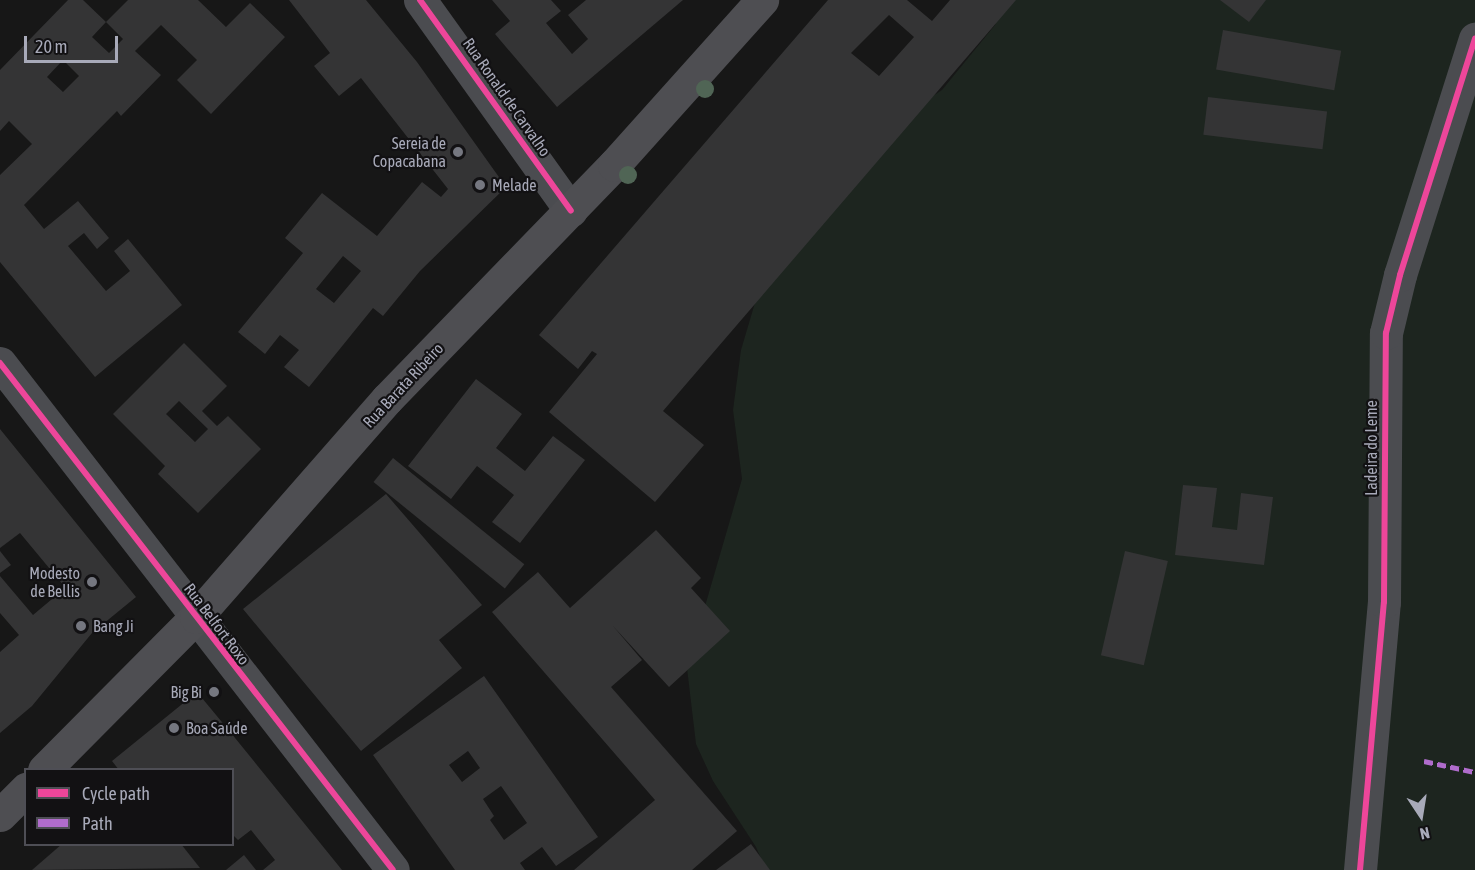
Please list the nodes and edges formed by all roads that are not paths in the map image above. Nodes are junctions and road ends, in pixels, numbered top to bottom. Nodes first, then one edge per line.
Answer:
1 (420, 0) edge
2 (762, 0) edge
3 (1475, 39) edge
4 (571, 211) junction
5 (0, 363) edge
6 (196, 617) junction
7 (46, 768) edge
8 (24, 791) edge
9 (0, 815) edge
10 (393, 870) edge
11 (1360, 870) edge

1 - 4 street, Rua Ronald de Carvalho
2 - 4 main road, Rua Barata Ribeiro
3 - 11 street, Ladeira do Leme
4 - 6 main road, Rua Barata Ribeiro
5 - 6 street, Rua Belfort Roxo
6 - 7 main road, Rua Barata Ribeiro
6 - 10 street, Rua Belfort Roxo
8 - 9 main road

